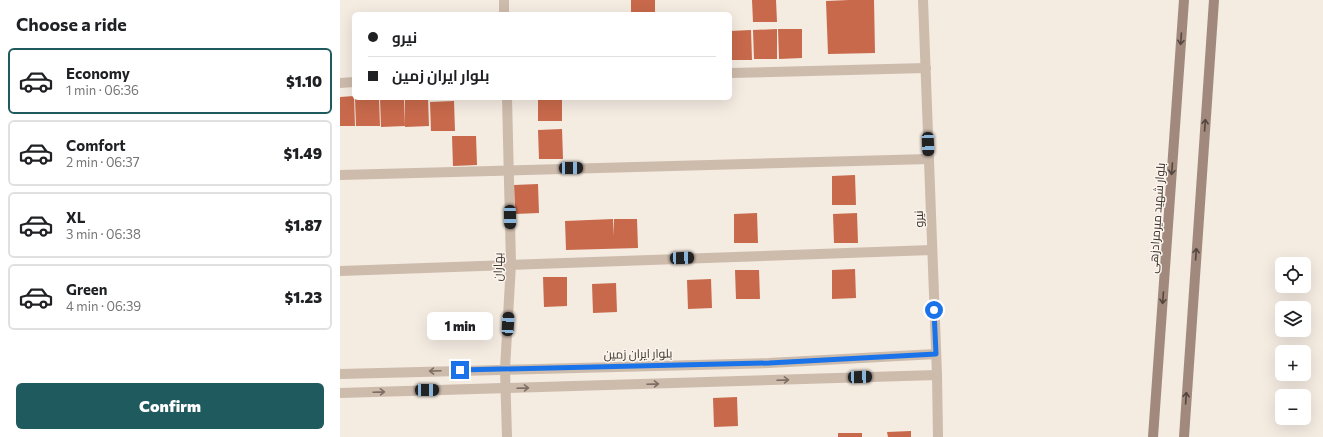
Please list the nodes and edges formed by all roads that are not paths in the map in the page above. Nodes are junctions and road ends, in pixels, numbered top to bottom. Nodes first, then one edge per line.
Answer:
1 (504, 0) edge
2 (923, 0) edge
3 (1184, 0) edge
4 (1214, 0) edge
5 (504, 12) edge
6 (926, 68) junction
7 (732, 73) edge
8 (352, 82) edge
9 (340, 83) edge
10 (507, 100) edge
11 (929, 159) junction
12 (508, 170) junction
13 (340, 175) edge
14 (932, 250) junction
15 (511, 264) junction
16 (340, 270) edge
17 (936, 354) junction
18 (505, 369) junction
19 (340, 374) edge
20 (937, 375) junction
21 (506, 388) junction
22 (340, 393) edge
23 (507, 437) edge
24 (938, 437) edge
25 (1153, 437) edge
26 (1184, 437) edge

1 - 5 street
2 - 6 street, نیرو
3 -> 25 main road, بلوار شهید میرمرادزهی
26 -> 4 main road
6 - 7 street
6 - 11 street, نیرو
8 - 9 street
10 - 12 street, بهاران
11 - 12 street
11 - 14 street, نیرو
12 - 13 street
12 - 15 street, بهاران
14 - 15 street
14 - 17 street, نیرو
15 - 16 street
15 - 18 street, بهاران
17 - 18 street, بلوار ایران زمین
17 - 20 street, نیرو
18 -> 19 street, بلوار ایران زمین
18 - 21 street, بهاران
21 -> 20 street
20 - 24 street, نیرو
22 -> 21 street
21 - 23 street, بهاران

